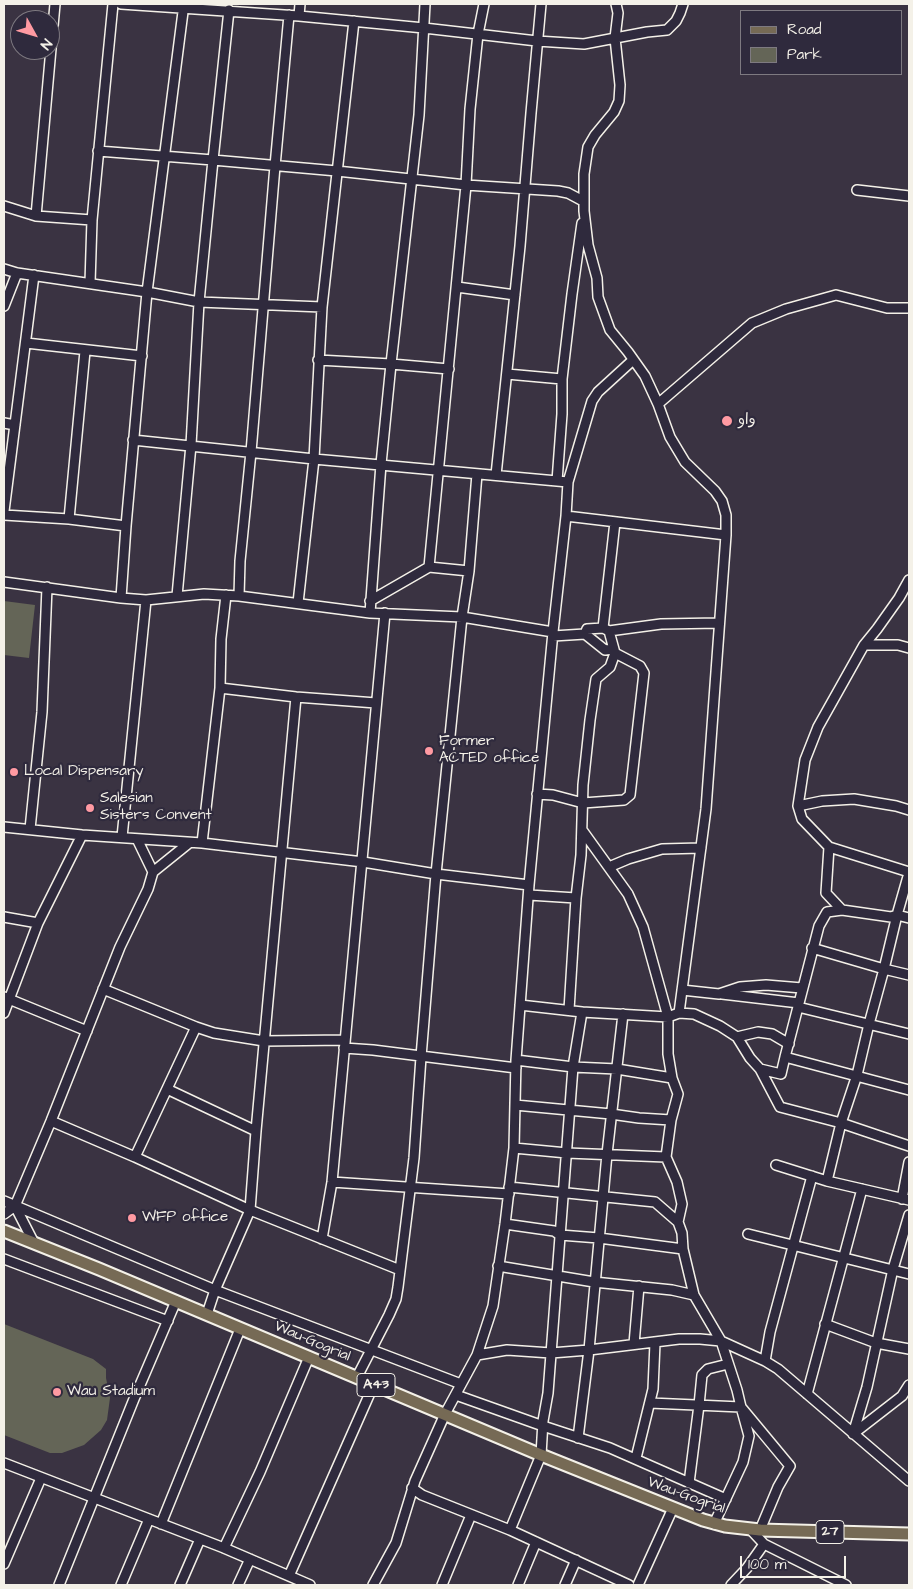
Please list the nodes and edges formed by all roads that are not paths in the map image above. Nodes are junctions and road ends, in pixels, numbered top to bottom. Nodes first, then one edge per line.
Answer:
1 (55, 4) edge
2 (113, 4) edge
3 (121, 4) edge
4 (300, 4) edge
5 (425, 4) edge
6 (484, 4) edge
7 (542, 4) edge
8 (616, 4) edge
9 (682, 4) edge
10 (183, 6) edge
11 (242, 7) edge
12 (229, 10) junction
13 (289, 15) junction
14 (299, 16) junction
15 (354, 21) junction
16 (424, 28) junction
17 (478, 34) junction
18 (615, 38) junction
19 (537, 41) junction
20 (98, 151) junction
21 (164, 156) junction
22 (213, 160) junction
23 (275, 166) junction
24 (337, 171) junction
25 (412, 179) junction
26 (466, 184) junction
27 (525, 190) junction
28 (857, 190) dead end
29 (909, 196) edge
30 (583, 200) junction
31 (4, 206) edge
32 (584, 211) junction
33 (36, 216) junction
34 (92, 220) junction
35 (4, 269) edge
36 (17, 273) junction
37 (34, 275) junction
38 (90, 283) junction
39 (457, 287) junction
40 (147, 292) junction
41 (514, 295) junction
42 (199, 302) junction
43 (263, 304) junction
44 (4, 306) edge
45 (322, 307) junction
46 (909, 308) edge
47 (26, 344) junction
48 (85, 351) junction
49 (142, 356) junction
50 (318, 360) junction
51 (634, 360) junction
52 (391, 364) junction
53 (449, 369) junction
54 (507, 374) junction
55 (562, 379) junction
56 (658, 404) junction
57 (4, 423) edge
58 (16, 425) junction
59 (133, 440) junction
60 (191, 445) junction
61 (252, 452) junction
62 (314, 458) junction
63 (381, 464) junction
64 (439, 470) junction
65 (478, 474) junction
66 (496, 475) junction
67 (557, 481) junction
68 (568, 482) junction
69 (4, 511) edge
70 (4, 516) edge
71 (566, 516) junction
72 (69, 519) junction
73 (615, 522) junction
74 (126, 526) junction
75 (726, 535) junction
76 (429, 567) junction
77 (469, 570) junction
78 (909, 580) edge
79 (4, 582) edge
80 (47, 587) junction
81 (226, 595) junction
82 (177, 596) junction
83 (239, 596) junction
84 (121, 598) junction
85 (146, 600) junction
86 (370, 602) junction
87 (298, 603) junction
88 (370, 613) junction
89 (385, 613) junction
90 (462, 616) junction
91 (720, 624) junction
92 (606, 629) junction
93 (553, 634) junction
94 (585, 634) junction
95 (864, 645) junction
96 (909, 648) edge
97 (614, 651) junction
98 (220, 688) junction
99 (296, 697) junction
100 (376, 703) junction
101 (537, 794) junction
102 (583, 803) junction
103 (798, 806) junction
104 (909, 810) edge
105 (4, 827) edge
106 (30, 830) junction
107 (582, 830) junction
108 (82, 835) junction
109 (122, 837) junction
110 (137, 839) junction
111 (189, 843) junction
112 (202, 843) junction
113 (829, 847) junction
114 (701, 848) junction
115 (282, 853) junction
116 (363, 862) junction
117 (609, 867) junction
118 (153, 872) junction
119 (909, 873) edge
120 (436, 874) junction
121 (529, 885) junction
122 (528, 895) junction
123 (576, 898) junction
124 (842, 910) junction
125 (897, 914) junction
126 (4, 917) edge
127 (909, 918) edge
128 (38, 923) junction
129 (812, 948) junction
130 (884, 969) junction
131 (909, 974) edge
132 (802, 988) junction
133 (103, 989) junction
134 (682, 990) junction
135 (719, 994) junction
136 (7, 998) edge
137 (520, 1005) junction
138 (798, 1005) junction
139 (570, 1010) junction
140 (582, 1012) junction
141 (679, 1012) junction
142 (4, 1013) edge
143 (623, 1014) junction
144 (668, 1017) junction
145 (869, 1024) junction
146 (196, 1027) junction
147 (87, 1031) junction
148 (909, 1034) edge
149 (737, 1037) junction
150 (264, 1041) junction
151 (344, 1044) junction
152 (789, 1044) junction
153 (420, 1057) junction
154 (785, 1057) junction
155 (516, 1064) junction
156 (574, 1067) junction
157 (617, 1069) junction
158 (760, 1069) junction
159 (857, 1075) junction
160 (672, 1078) junction
161 (167, 1089) junction
162 (909, 1090) edge
163 (515, 1105) junction
164 (570, 1111) junction
165 (611, 1114) junction
166 (671, 1120) junction
167 (51, 1121) junction
168 (841, 1123) junction
169 (256, 1131) junction
170 (909, 1146) edge
171 (514, 1148) junction
172 (567, 1153) junction
173 (607, 1154) junction
174 (135, 1157) junction
175 (666, 1158) junction
176 (909, 1162) edge
177 (776, 1165) dead end
178 (812, 1176) junction
179 (827, 1181) junction
180 (332, 1182) junction
181 (411, 1187) junction
182 (862, 1190) junction
183 (509, 1191) junction
184 (563, 1192) junction
185 (604, 1197) junction
186 (906, 1199) edge
187 (4, 1201) edge
188 (15, 1206) junction
189 (250, 1210) junction
190 (4, 1214) edge
191 (909, 1215) edge
192 (678, 1222) junction
193 (505, 1224) junction
194 (4, 1231) edge
195 (748, 1234) dead end
196 (560, 1235) junction
197 (599, 1238) junction
198 (322, 1239) junction
199 (34, 1243) junction
200 (792, 1245) junction
201 (682, 1250) junction
202 (845, 1258) junction
203 (4, 1259) edge
204 (498, 1266) junction
205 (893, 1268) junction
206 (400, 1270) junction
207 (909, 1274) edge
208 (558, 1275) junction
209 (594, 1282) junction
210 (639, 1286) junction
211 (215, 1290) junction
212 (694, 1295) junction
213 (176, 1301) junction
214 (207, 1314) junction
215 (168, 1321) junction
216 (824, 1324) junction
217 (240, 1329) junction
218 (720, 1341) junction
219 (655, 1342) junction
220 (876, 1343) junction
221 (634, 1344) junction
222 (372, 1349) junction
223 (909, 1349) edge
224 (589, 1350) junction
225 (552, 1353) junction
226 (477, 1355) junction
227 (309, 1357) junction
228 (765, 1361) junction
229 (728, 1364) junction
230 (357, 1377) junction
231 (374, 1384) junction
232 (461, 1384) junction
233 (909, 1385) edge
234 (806, 1394) junction
235 (456, 1395) junction
236 (650, 1403) junction
237 (700, 1405) junction
238 (741, 1406) junction
239 (445, 1414) junction
240 (543, 1426) junction
241 (853, 1434) junction
242 (578, 1438) junction
243 (541, 1455) junction
244 (636, 1458) junction
245 (4, 1463) edge
246 (41, 1478) junction
247 (909, 1481) edge
248 (689, 1483) junction
249 (412, 1488) junction
250 (94, 1499) junction
251 (726, 1499) junction
252 (673, 1508) junction
253 (470, 1515) junction
254 (148, 1519) junction
255 (161, 1524) junction
256 (714, 1524) junction
257 (510, 1530) junction
258 (755, 1530) junction
259 (909, 1534) edge
260 (200, 1539) junction
261 (536, 1542) junction
262 (764, 1544) junction
263 (224, 1548) junction
264 (250, 1559) junction
265 (576, 1560) junction
266 (4, 1564) edge
267 (294, 1580) edge
268 (59, 1585) edge
269 (121, 1585) edge
270 (180, 1585) edge
271 (238, 1585) edge
272 (310, 1585) edge
273 (373, 1585) edge
274 (442, 1585) edge
275 (518, 1585) edge
276 (565, 1585) edge
277 (630, 1585) edge
278 (638, 1585) edge
279 (731, 1585) edge
280 (846, 1585) edge

1 - 33 street
2 - 20 street
3 - 10 street
4 - 14 street
5 - 16 street
6 - 17 street
7 - 19 street
8 - 18 street
9 - 18 street
10 - 12 street
10 - 21 street
11 - 12 street
11 - 13 street
12 - 22 street
13 - 14 street
13 - 23 street
14 - 15 street
15 - 16 street
15 - 24 street
16 - 17 street
16 - 25 street
17 - 19 street
17 - 26 street
18 - 19 street
18 - 30 street
19 - 27 street
20 - 21 street
20 - 34 street
21 - 22 street
21 - 40 street
22 - 23 street
22 - 42 street
23 - 24 street
23 - 43 street
24 - 25 street
24 - 45 street
25 - 26 street
25 - 52 street
26 - 27 street
26 - 39 street
27 - 30 street
27 - 41 street
28 - 29 street
30 - 32 street
31 - 33 street
32 - 51 street
32 - 55 street
33 - 34 street
34 - 38 street
35 - 36 street
36 - 37 street
36 - 44 street
37 - 38 street
37 - 47 street
38 - 40 street
39 - 41 street
39 - 53 street
40 - 42 street
40 - 49 street
41 - 54 street
42 - 43 street
42 - 60 street
43 - 45 street
43 - 61 street
45 - 50 street
46 - 56 street
47 - 48 street
47 - 58 street
48 - 49 street
48 - 72 street
49 - 59 street
50 - 52 street
50 - 62 street
51 - 56 street
51 - 68 street
52 - 53 street
52 - 63 street
53 - 64 street
54 - 55 street
54 - 66 street
55 - 67 street
56 - 75 street
57 - 58 street
58 - 69 street
59 - 60 street
59 - 74 street
60 - 61 street
60 - 82 street
61 - 62 street
61 - 83 street
62 - 63 street
62 - 87 street
63 - 64 street
63 - 86 street
64 - 65 street
64 - 76 street
65 - 66 street
65 - 77 street
66 - 67 street
67 - 68 street
68 - 71 street
70 - 72 street
71 - 73 street
71 - 93 street
72 - 74 street
73 - 75 street
73 - 92 street
74 - 84 street
75 - 91 street
76 - 77 street
76 - 86 street
77 - 90 street
78 - 95 street
79 - 80 street
80 - 84 street
80 - 106 street
81 - 82 street
81 - 83 street
81 - 98 street
82 - 85 street
83 - 87 street
84 - 85 street
85 - 109 street
86 - 88 street
87 - 88 street
88 - 89 street
89 - 90 street
89 - 100 street
90 - 93 street
90 - 120 street
91 - 92 street
91 - 114 street
92 - 94 street
92 - 97 street
93 - 94 street
93 - 101 street
94 - 97 street
95 - 96 street
95 - 103 street
97 - 102 street
97 - 102 street
98 - 99 street
98 - 112 street
99 - 100 street
99 - 115 street
100 - 116 street
101 - 102 street
101 - 121 street
102 - 107 street
103 - 104 street
103 - 113 street
105 - 106 street
106 - 108 street
107 - 117 street
107 - 123 street
108 - 109 street
108 - 128 street
109 - 110 street
110 - 111 street
110 - 118 street
111 - 112 street
111 - 118 street
112 - 115 street
113 - 119 street
113 - 124 street
114 - 117 street
114 - 134 street
115 - 116 street
115 - 150 street
116 - 120 street
116 - 151 street
117 - 144 street
118 - 133 street
119 - 125 street
120 - 121 street
120 - 153 street
121 - 122 street
122 - 123 street
122 - 137 street
123 - 139 street
124 - 125 street
124 - 129 street
125 - 127 street
125 - 130 street
126 - 128 street
128 - 136 street
129 - 130 street
129 - 132 street
130 - 131 street
130 - 145 street
132 - 135 street
132 - 138 street
133 - 146 street
133 - 147 street
134 - 135 street
134 - 141 street
135 - 138 street
136 - 142 street
136 - 147 street
137 - 139 street
137 - 155 street
138 - 145 street
138 - 152 street
139 - 140 street
140 - 143 street
140 - 156 street
141 - 144 street
141 - 149 street
143 - 144 street
143 - 157 street
144 - 160 street
145 - 148 street
145 - 159 street
146 - 150 street
146 - 161 street
147 - 167 street
149 - 152 street
149 - 158 street
150 - 151 street
150 - 169 street
151 - 153 street
151 - 180 street
152 - 154 street
153 - 155 street
153 - 181 street
154 - 158 street
154 - 159 street
155 - 156 street
155 - 163 street
156 - 157 street
156 - 164 street
157 - 160 street
157 - 165 street
158 - 168 street
159 - 162 street
159 - 168 street
160 - 166 street
161 - 169 street
161 - 174 street
163 - 164 street
163 - 171 street
164 - 165 street
164 - 172 street
165 - 166 street
165 - 173 street
166 - 175 street
167 - 174 street
167 - 188 street
168 - 170 street
168 - 179 street
169 - 189 street
171 - 172 street
171 - 183 street
172 - 173 street
172 - 184 street
173 - 175 street
173 - 185 street
174 - 189 street
175 - 192 street
176 - 186 street
177 - 178 street
178 - 179 street
178 - 200 street
179 - 182 street
180 - 181 street
180 - 198 street
181 - 183 street
181 - 206 street
182 - 186 street
182 - 202 street
183 - 184 street
183 - 193 street
184 - 185 street
184 - 196 street
185 - 192 street
185 - 197 street
187 - 188 street
188 - 190 street
188 - 199 street
188 - 211 street
189 - 198 street
189 - 211 street
191 - 205 street
192 - 201 street
193 - 196 street
193 - 204 street
194 - 199 main road, Wau-Gogrial / A43
195 - 200 street
196 - 197 street
196 - 208 street
197 - 201 street
197 - 209 street
198 - 206 street
199 - 213 main road, Wau-Gogrial / A43
200 - 202 street
200 - 228 street
201 - 212 street
202 - 205 street
202 - 216 street
203 - 215 street
204 - 208 street
204 - 226 street
205 - 207 street
205 - 220 street
206 - 222 street
208 - 209 street
208 - 225 street
209 - 210 street
209 - 224 street
210 - 212 street
210 - 221 street
211 - 214 street
211 - 222 street
212 - 218 street
213 - 214 main road, Wau-Gogrial / A43
213 - 215 street
214 - 217 main road, Wau-Gogrial / A43
215 - 250 street
216 - 220 street
216 - 234 street
217 - 227 main road, Wau-Gogrial / A43
217 - 255 street
218 - 219 street
218 - 228 street
218 - 229 street
219 - 221 street
219 - 236 street
220 - 223 street
220 - 241 street
221 - 224 street
222 - 230 street
222 - 232 street
224 - 225 street
224 - 242 street
225 - 226 street
225 - 240 street
226 - 232 street
227 - 230 main road, Wau-Gogrial / A43
227 - 263 street
228 - 234 street
229 - 237 street
229 - 238 street
230 - 231 main road, Wau-Gogrial / A43
231 - 239 main road, Wau-Gogrial / A43
231 - 267 street
232 - 235 street
233 - 241 street
234 - 241 street
235 - 239 street
235 - 240 street
236 - 237 street
236 - 244 street
237 - 238 street
237 - 248 street
238 - 251 street
238 - 258 street
239 - 243 main road, Wau-Gogrial / A43
239 - 249 street
240 - 242 street
240 - 243 street
241 - 247 street
242 - 244 street
243 - 252 main road, Wau-Gogrial / A43
243 - 257 street
244 - 248 street
245 - 246 street
246 - 250 street
246 - 266 street
248 - 251 street
249 - 253 street
249 - 273 street
250 - 254 street
250 - 268 street
251 - 256 street
252 - 256 main road, Wau-Gogrial / A43
252 - 278 street
253 - 257 street
253 - 274 street
254 - 255 street
254 - 269 street
255 - 260 street
256 - 258 main road, Wau-Gogrial / A43
257 - 261 street
258 - 259 main road, 27
258 - 262 street
260 - 263 street
260 - 270 street
261 - 265 street
261 - 275 street
262 - 279 street
262 - 280 street
263 - 264 street
264 - 267 street
264 - 271 street
265 - 276 street
265 - 277 street
267 - 272 street

